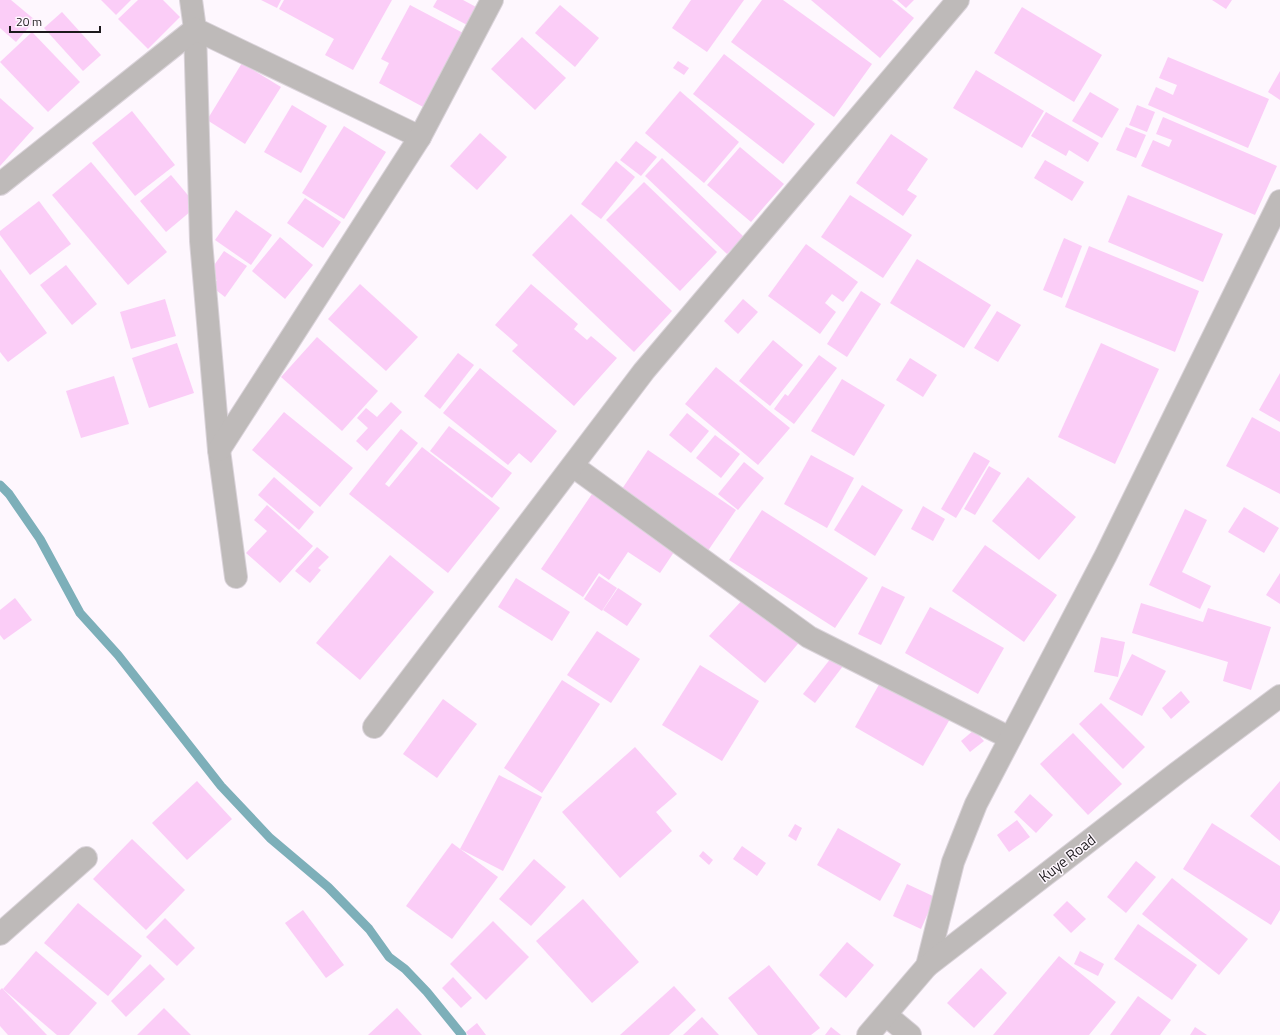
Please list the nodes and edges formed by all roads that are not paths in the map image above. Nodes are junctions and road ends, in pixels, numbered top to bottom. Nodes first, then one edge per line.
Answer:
1 (190, 0) edge
2 (492, 0) edge
3 (958, 0) edge
4 (196, 29) junction
5 (420, 137) junction
6 (0, 184) edge
7 (1280, 201) edge
8 (219, 450) junction
9 (573, 466) junction
10 (236, 577) dead end
11 (1280, 696) edge
12 (374, 727) dead end
13 (1010, 738) junction
14 (86, 858) dead end
15 (0, 934) edge
16 (927, 966) junction
17 (886, 1015) junction
18 (868, 1035) edge
19 (910, 1035) edge

1 - 4 street
2 - 5 street
3 - 9 street
4 - 5 street
4 - 6 street
4 - 8 street
5 - 8 street
7 - 13 street
8 - 10 street
9 - 12 street
9 - 13 street
11 - 16 street, Kuye Road
13 - 16 street
14 - 15 street
16 - 17 street, Kuye Road
17 - 18 street, Kuye Road
17 - 19 street

